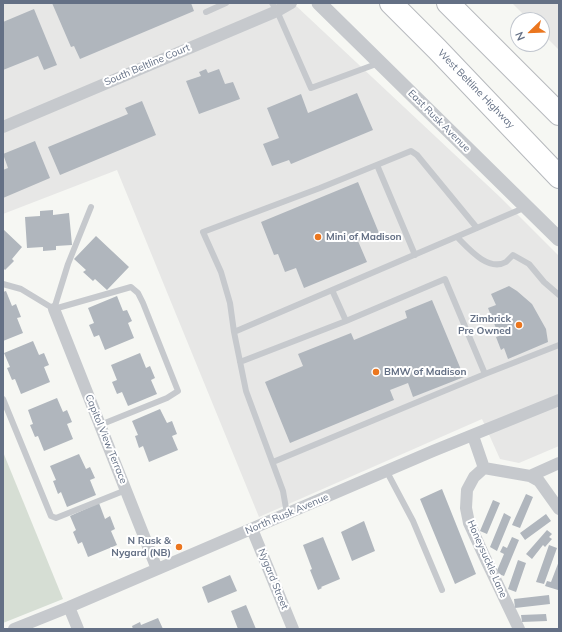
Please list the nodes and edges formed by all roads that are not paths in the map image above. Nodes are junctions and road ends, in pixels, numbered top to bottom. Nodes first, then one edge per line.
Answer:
1 (226, 3) edge
2 (291, 3) edge
3 (319, 3) edge
4 (384, 3) edge
5 (391, 3) edge
6 (448, 3) edge
7 (466, 3) edge
8 (275, 7) edge
9 (206, 12) dead end
10 (437, 49) junction
11 (380, 63) junction
12 (557, 112) edge
13 (3, 127) edge
14 (377, 165) junction
15 (559, 177) edge
16 (91, 207) dead end
17 (526, 207) junction
18 (477, 228) junction
19 (457, 237) junction
20 (559, 239) edge
21 (415, 255) junction
22 (3, 284) edge
23 (332, 290) junction
24 (559, 295) edge
25 (54, 309) junction
26 (346, 321) junction
27 (234, 332) junction
28 (559, 345) edge
29 (240, 362) junction
30 (485, 374) junction
31 (3, 399) edge
32 (559, 400) edge
33 (100, 425) junction
34 (473, 436) junction
35 (273, 462) junction
36 (559, 463) edge
37 (484, 468) junction
38 (387, 472) junction
39 (530, 476) junction
40 (126, 490) junction
41 (559, 509) edge
42 (287, 514) junction
43 (252, 529) junction
44 (157, 569) junction
45 (442, 590) dead end
46 (69, 607) junction
47 (14, 629) edge
48 (78, 629) edge
49 (293, 629) edge
50 (519, 629) edge

1 - 9 lane
2 - 8 street, South Beltline Court
3 - 11 street, East Rusk Avenue
4 - 10 highway
5 - 10 highway, West Beltline Highway
6 - 12 highway
7 - 12 highway
8 - 11 lane
8 - 13 street, South Beltline Court
10 - 15 highway, West Beltline Highway
11 - 17 street, East Rusk Avenue
14 - 18 lane
14 - 21 lane
14 - 27 lane
16 - 25 lane
17 - 18 lane
17 - 20 street, East Rusk Avenue
18 - 19 lane
19 - 21 lane
19 - 24 lane
21 - 23 lane
22 - 25 lane
23 - 26 lane
23 - 27 lane
25 - 33 street, Capitol View Terrace
25 - 33 lane
26 - 29 lane
26 - 30 lane
27 - 29 lane
28 - 30 lane
29 - 35 lane
30 - 35 lane
31 - 40 lane
32 - 34 street, North Rusk Avenue
33 - 40 street, Capitol View Terrace
34 - 37 street
34 - 38 street, North Rusk Avenue
35 - 42 lane
36 - 39 street
37 - 39 street
37 - 50 street, Honeysuckle Lane
38 - 42 street, North Rusk Avenue
38 - 45 lane
39 - 41 street
40 - 44 street, Capitol View Terrace
42 - 43 street, North Rusk Avenue
43 - 44 street, North Rusk Avenue
43 - 49 street, Nygard Street
44 - 46 street, North Rusk Avenue
46 - 47 street, North Rusk Avenue
46 - 48 street

